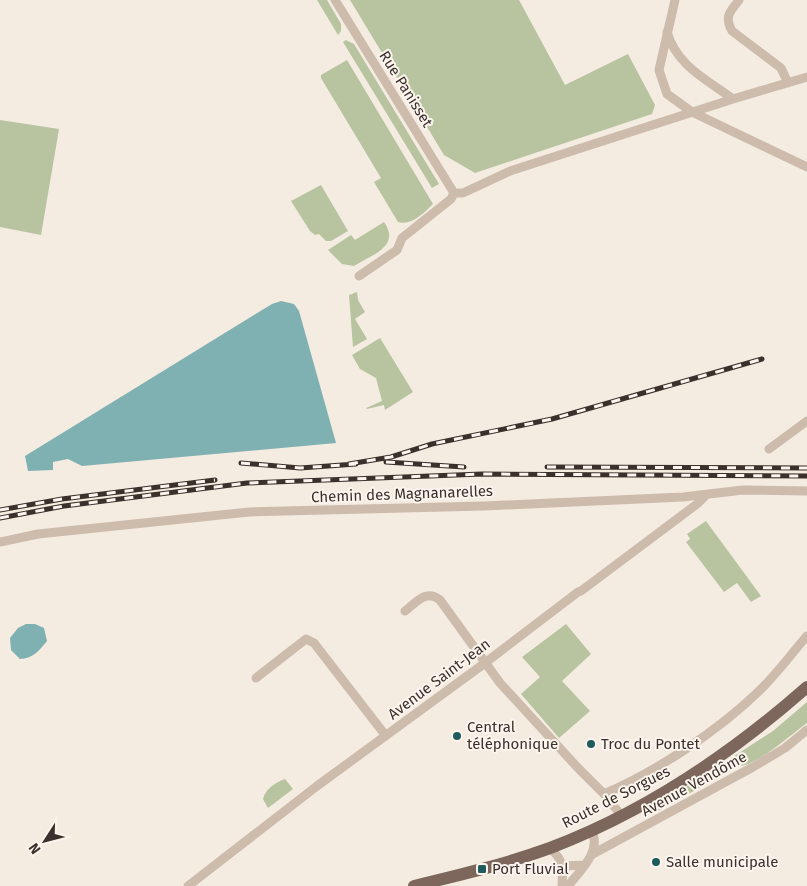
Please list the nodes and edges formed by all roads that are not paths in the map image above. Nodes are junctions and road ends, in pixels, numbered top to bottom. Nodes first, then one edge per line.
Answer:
1 (335, 0) edge
2 (675, 0) edge
3 (739, 0) edge
4 (667, 31) junction
5 (807, 77) edge
6 (788, 84) junction
7 (733, 99) junction
8 (692, 112) junction
9 (807, 167) edge
10 (454, 193) junction
11 (359, 276) dead end
12 (807, 421) edge
13 (770, 449) dead end
14 (807, 491) edge
15 (707, 495) junction
16 (0, 542) edge
17 (405, 611) dead end
18 (807, 636) edge
19 (485, 663) junction
20 (256, 678) dead end
21 (807, 687) edge
22 (807, 730) edge
23 (386, 736) junction
24 (604, 794) junction
25 (621, 815) junction
26 (591, 830) junction
27 (550, 848) junction
28 (591, 855) junction
29 (584, 865) junction
30 (563, 866) junction
31 (188, 886) edge
32 (414, 886) edge
33 (562, 886) edge
34 (568, 886) edge

1 - 10 street, Rue Panisset
2 - 4 street
3 - 6 street
4 - 7 street
4 - 8 street
5 - 6 street
6 - 7 street
7 - 8 street
8 - 9 street
8 - 10 street
10 - 11 street
12 - 13 street
14 - 15 street, Chemin des Magnanarelles
15 - 16 street, Chemin des Magnanarelles
15 - 19 street, Avenue Saint-Jean
17 - 19 street
18 - 24 street
19 - 23 street, Avenue Saint-Jean
19 - 24 street
20 - 23 street
21 - 25 main road, Route de Sorgues
22 - 28 street, Avenue Vendôme
23 - 31 street, Avenue Saint-Jean
24 - 25 street
25 - 26 main road, Route de Sorgues
26 - 27 main road, Route de Sorgues
26 - 28 street
27 - 30 street
27 - 32 main road, Route de Sorgues
28 - 29 street
29 - 30 street
29 - 34 street
30 - 33 street

